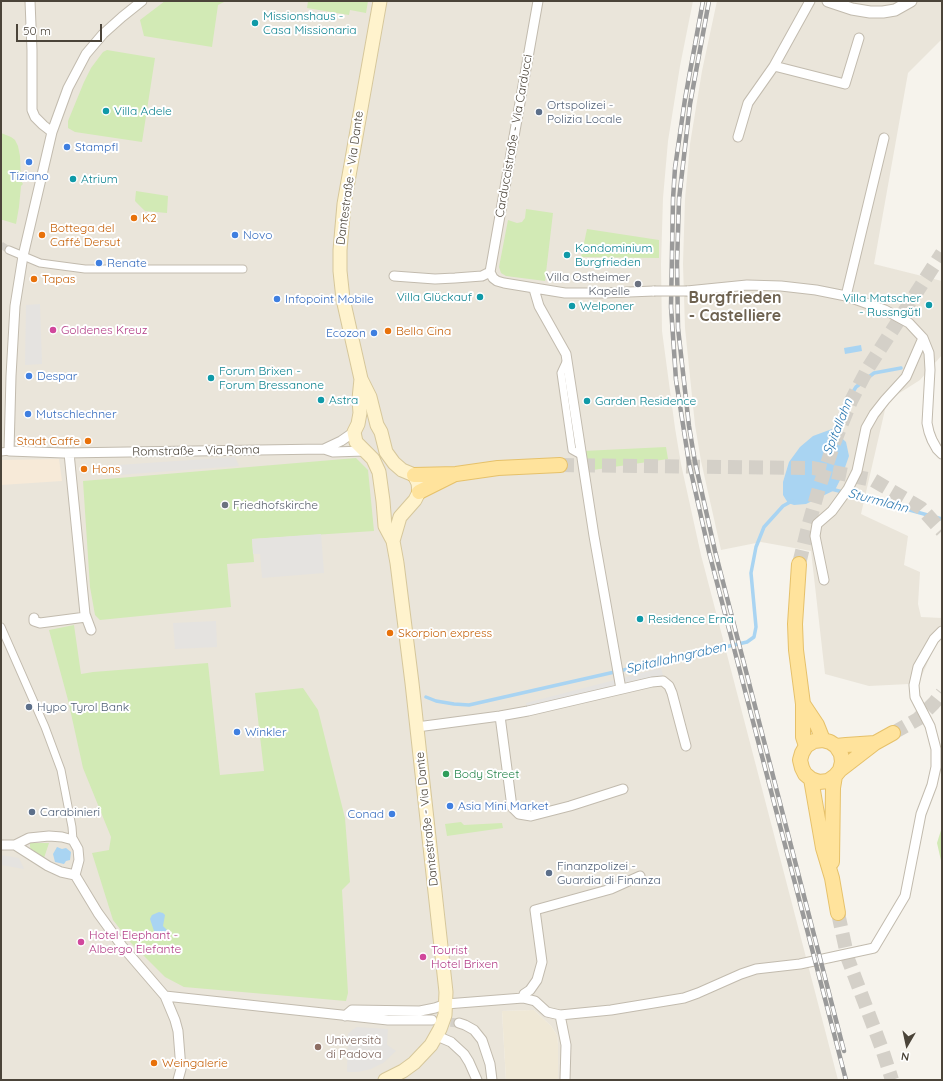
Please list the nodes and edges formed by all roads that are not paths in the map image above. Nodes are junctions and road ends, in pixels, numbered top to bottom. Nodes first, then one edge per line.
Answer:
1 (30, 1) edge
2 (142, 1) edge
3 (380, 1) edge
4 (538, 1) edge
5 (810, 1) edge
6 (828, 1) edge
7 (911, 1) edge
8 (859, 38) dead end
9 (774, 66) junction
10 (52, 132) junction
11 (738, 137) dead end
12 (884, 138) dead end
13 (9, 250) tunnel mouth
14 (23, 256) junction
15 (243, 269) dead end
16 (490, 272) junction
17 (394, 276) dead end
18 (534, 289) junction
19 (846, 296) junction
20 (923, 338) junction
21 (567, 360) junction
22 (361, 379) junction
23 (377, 425) junction
24 (356, 428) junction
25 (324, 449) junction
26 (366, 451) junction
27 (5, 452) edge
28 (69, 453) junction
29 (942, 454) edge
30 (581, 455) junction
31 (560, 464) tunnel mouth
32 (408, 472) junction
33 (456, 474) junction
34 (381, 487) junction
35 (419, 492) junction
36 (383, 501) junction
37 (408, 507) junction
38 (393, 541) junction
39 (799, 564) tunnel mouth
40 (824, 580) dead end
41 (86, 617) junction
42 (34, 618) dead end
43 (1, 627) edge
44 (91, 630) dead end
45 (942, 631) edge
46 (621, 689) junction
47 (803, 704) junction
48 (500, 716) junction
49 (417, 727) junction
50 (893, 733) tunnel mouth
51 (823, 740) junction
52 (875, 743) junction
53 (686, 746) dead end
54 (806, 746) junction
55 (836, 746) junction
56 (838, 773) junction
57 (811, 779) junction
58 (623, 789) dead end
59 (73, 840) junction
60 (1, 845) edge
61 (14, 845) junction
62 (75, 875) junction
63 (640, 876) dead end
64 (832, 878) junction
65 (838, 913) tunnel mouth
66 (165, 996) junction
67 (523, 998) junction
68 (446, 1004) junction
69 (560, 1015) junction
70 (345, 1016) junction
71 (432, 1020) tunnel mouth
72 (459, 1023) tunnel mouth
73 (437, 1036) junction
74 (178, 1080) edge
75 (385, 1080) edge
76 (477, 1080) edge
77 (492, 1080) edge
78 (565, 1080) edge

1 - 10 street
2 - 10 street
3 - 22 main road, Dantestraße - Via Dante
4 - 16 street, Carduccistraße - Via Carducci
5 - 9 street
6 - 7 street
8 - 9 street
9 - 11 street
10 - 14 street
12 - 19 street
13 - 14 street
14 - 15 street
14 - 27 street
16 - 17 street
16 - 18 street
18 - 19 street, bridge
18 - 21 street
19 - 20 street
20 - 29 street
20 - 40 street
21 - 30 street
21 - 30 street
22 - 23 main road, Dantestraße - Via Dante
22 - 24 main road, Dantestraße - Via Dante
23 - 24 main road
23 - 32 main road, Dantestraße - Via Dante
24 - 25 street, Romstraße - Via Roma
24 - 26 main road, Dantestraße - Via Dante
25 - 26 street, Romstraße - Via Roma
25 - 28 street, Romstraße - Via Roma
26 - 34 main road, Dantestraße - Via Dante
27 - 28 street, Romstraße - Via Roma
28 - 41 street
30 - 46 street
31 - 33 main road
32 - 33 main road
32 - 34 main road
32 - 35 main road, Dantestraße - Via Dante
33 - 35 main road
34 - 36 main road, Dantestraße - Via Dante
35 - 37 main road, Dantestraße - Via Dante
36 - 37 main road
36 - 38 main road, Dantestraße - Via Dante
37 - 38 main road, Dantestraße - Via Dante
38 - 49 main road, Dantestraße - Via Dante
39 - 47 main road
41 - 42 street
41 - 44 street
43 - 59 street
45 - 69 street
46 - 48 street
46 - 53 street
47 - 51 main road
47 - 54 main road
48 - 49 street
48 - 58 street
49 - 68 main road, Dantestraße - Via Dante
50 - 52 main road
51 - 54 main road
51 - 55 main road
52 - 55 main road
52 - 56 main road
54 - 57 main road
55 - 56 main road
56 - 57 main road
56 - 64 main road
57 - 64 main road
59 - 61 street
59 - 62 street
60 - 61 street
61 - 62 street
62 - 66 street
63 - 67 street
64 - 65 main road
66 - 70 street
66 - 74 street
67 - 68 street
67 - 69 street
68 - 70 street
68 - 73 main road, Dantestraße - Via Dante
69 - 78 street
70 - 71 street
72 - 77 street
73 - 75 main road, Dantestraße - Via Dante
73 - 76 street

